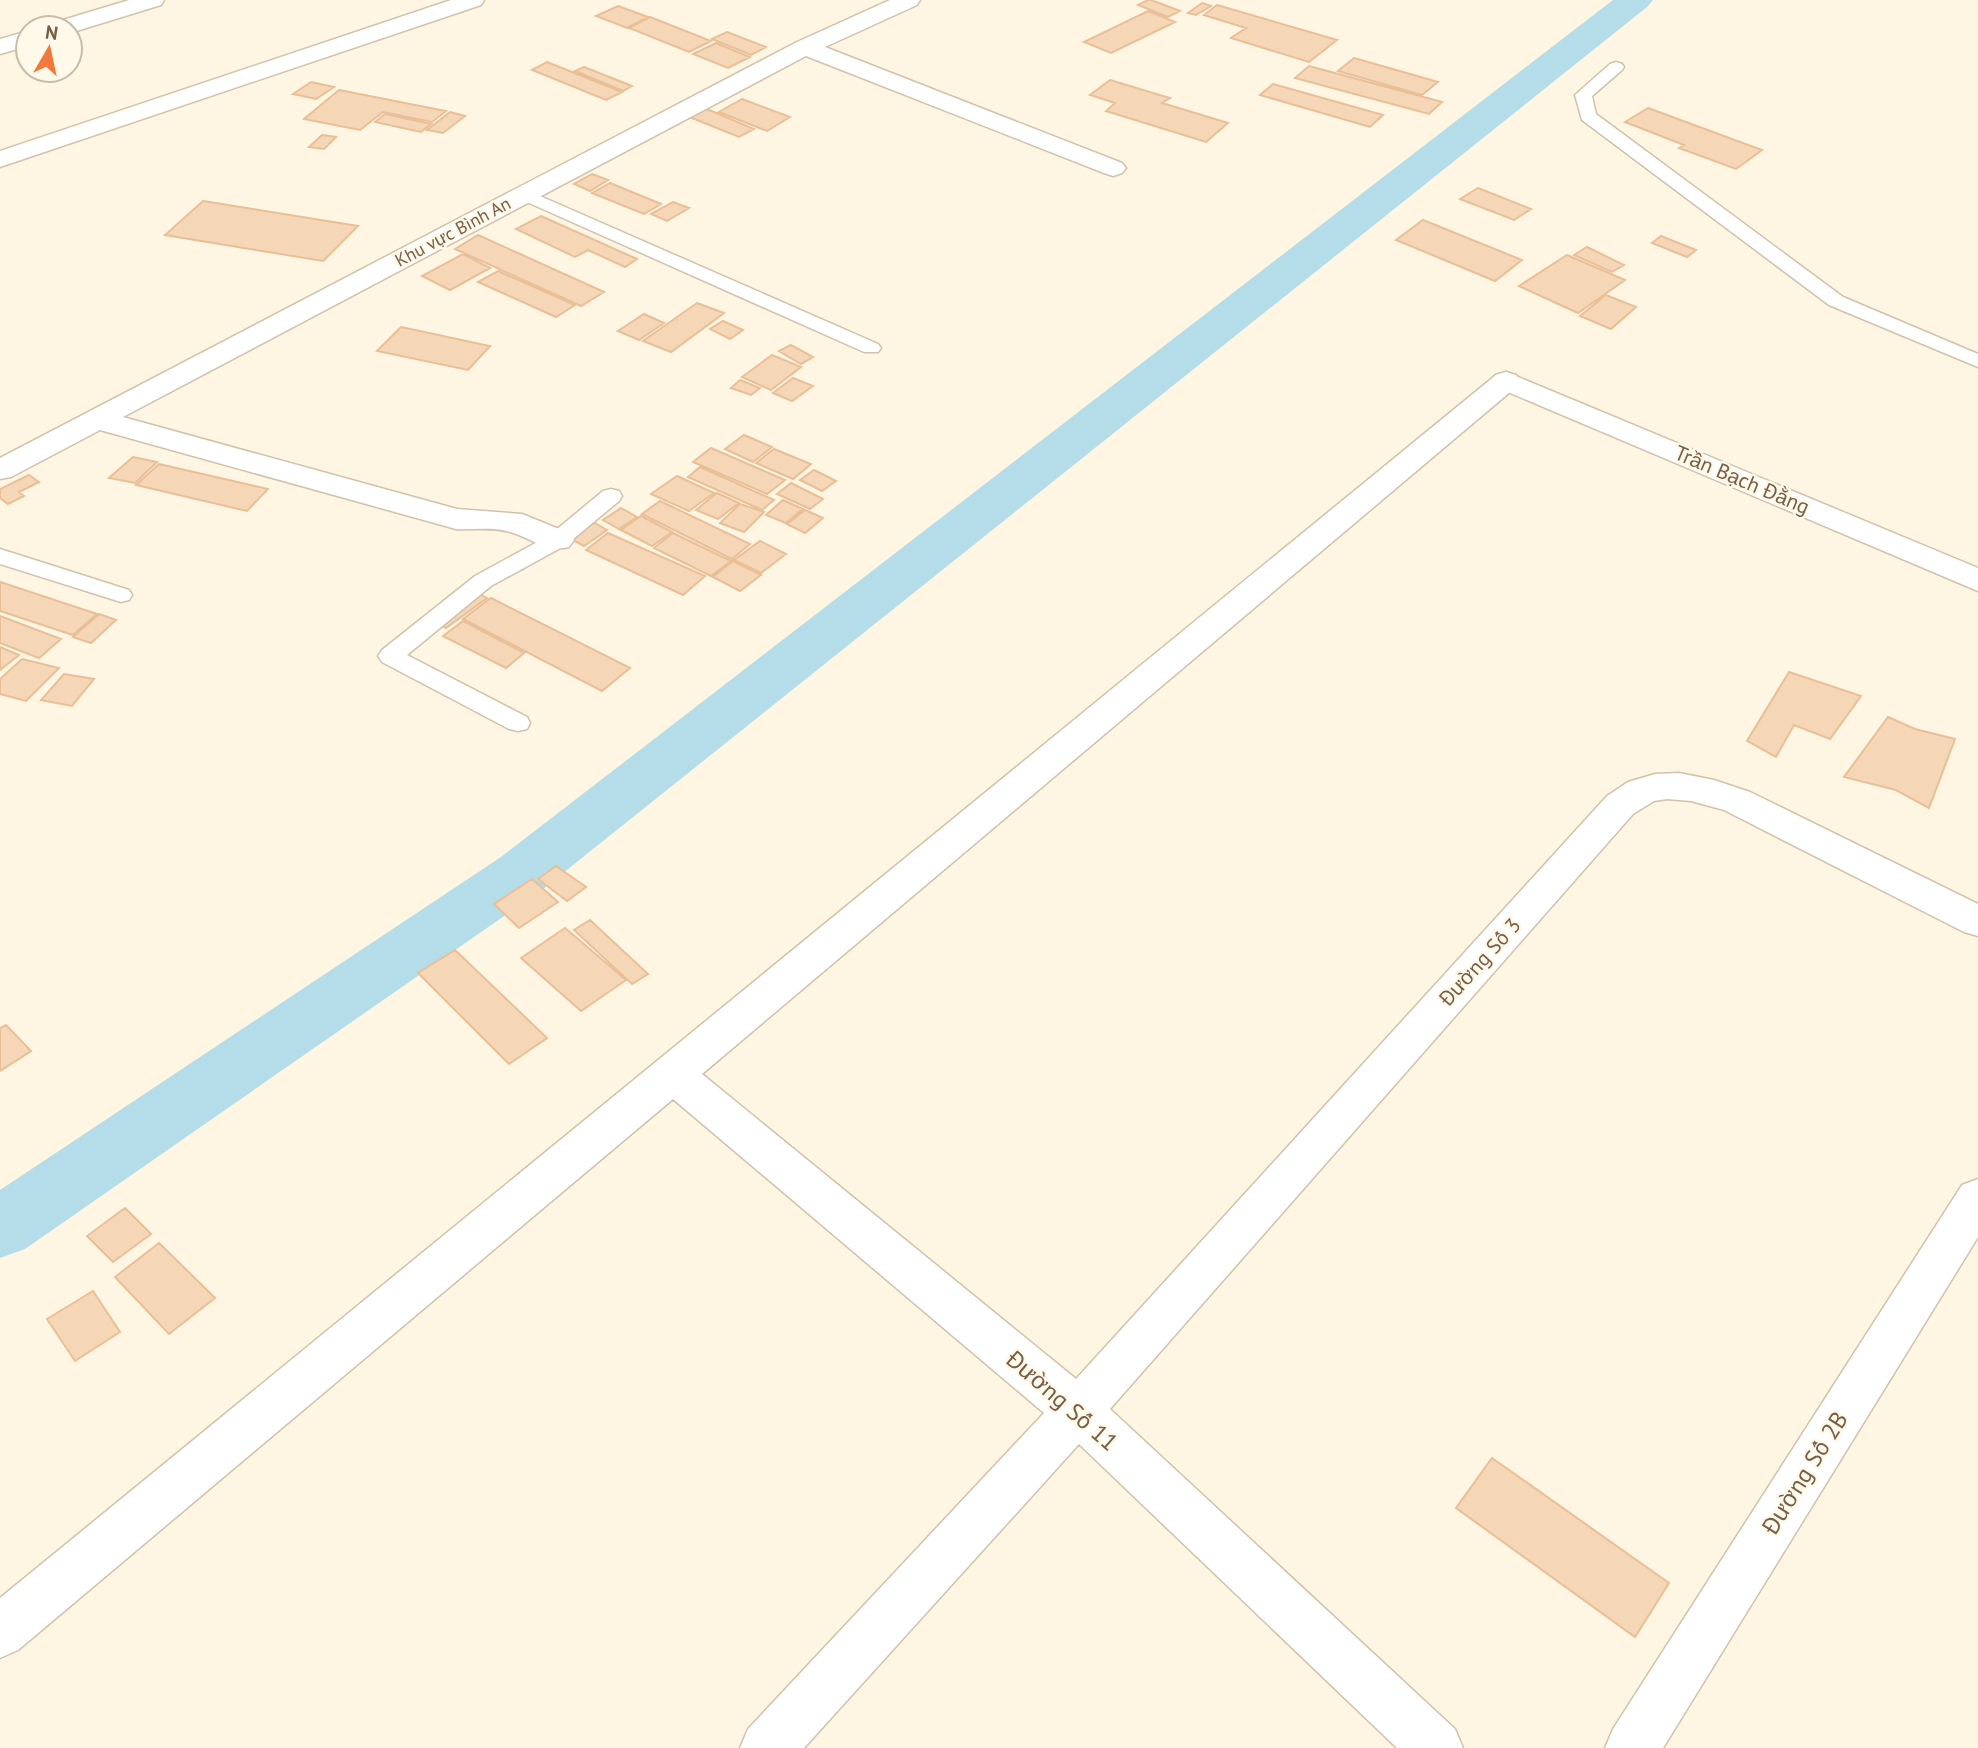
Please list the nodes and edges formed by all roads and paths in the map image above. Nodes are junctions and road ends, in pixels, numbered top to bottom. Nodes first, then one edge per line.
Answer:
1 (153, 0) edge
2 (472, 0) edge
3 (909, 0) edge
4 (84, 21) edge
5 (805, 47) junction
6 (1616, 66) dead end
7 (0, 159) edge
8 (1113, 168) dead end
9 (524, 194) junction
10 (871, 348) dead end
11 (1978, 361) edge
12 (96, 419) junction
13 (0, 470) edge
14 (611, 496) dead end
15 (558, 540) junction
16 (0, 556) edge
17 (1978, 579) edge
18 (121, 595) dead end
19 (518, 723) dead end
20 (1978, 920) edge
21 (672, 1073) junction
22 (1978, 1198) edge
23 (1078, 1411) junction
24 (0, 1632) edge
25 (767, 1748) edge
26 (1436, 1748) edge
27 (1632, 1748) edge

1 - 4 street
2 - 7 street
3 - 5 street, Khu vực Bình An
5 - 8 street
5 - 9 street, Khu vực Bình An
6 - 11 lane
9 - 10 lane
9 - 12 street, Khu vực Bình An
12 - 13 street, Khu vực Bình An
12 - 15 street
14 - 15 lane
15 - 19 lane
16 - 18 lane
17 - 21 street, Trần Bạch Đằng
20 - 23 street, Đường Số 3
21 - 23 street, Đường Số 11
21 - 24 street
22 - 27 street, Đường Số 2B
23 - 25 street, Đường Số 3
23 - 26 street, Đường Số 11

